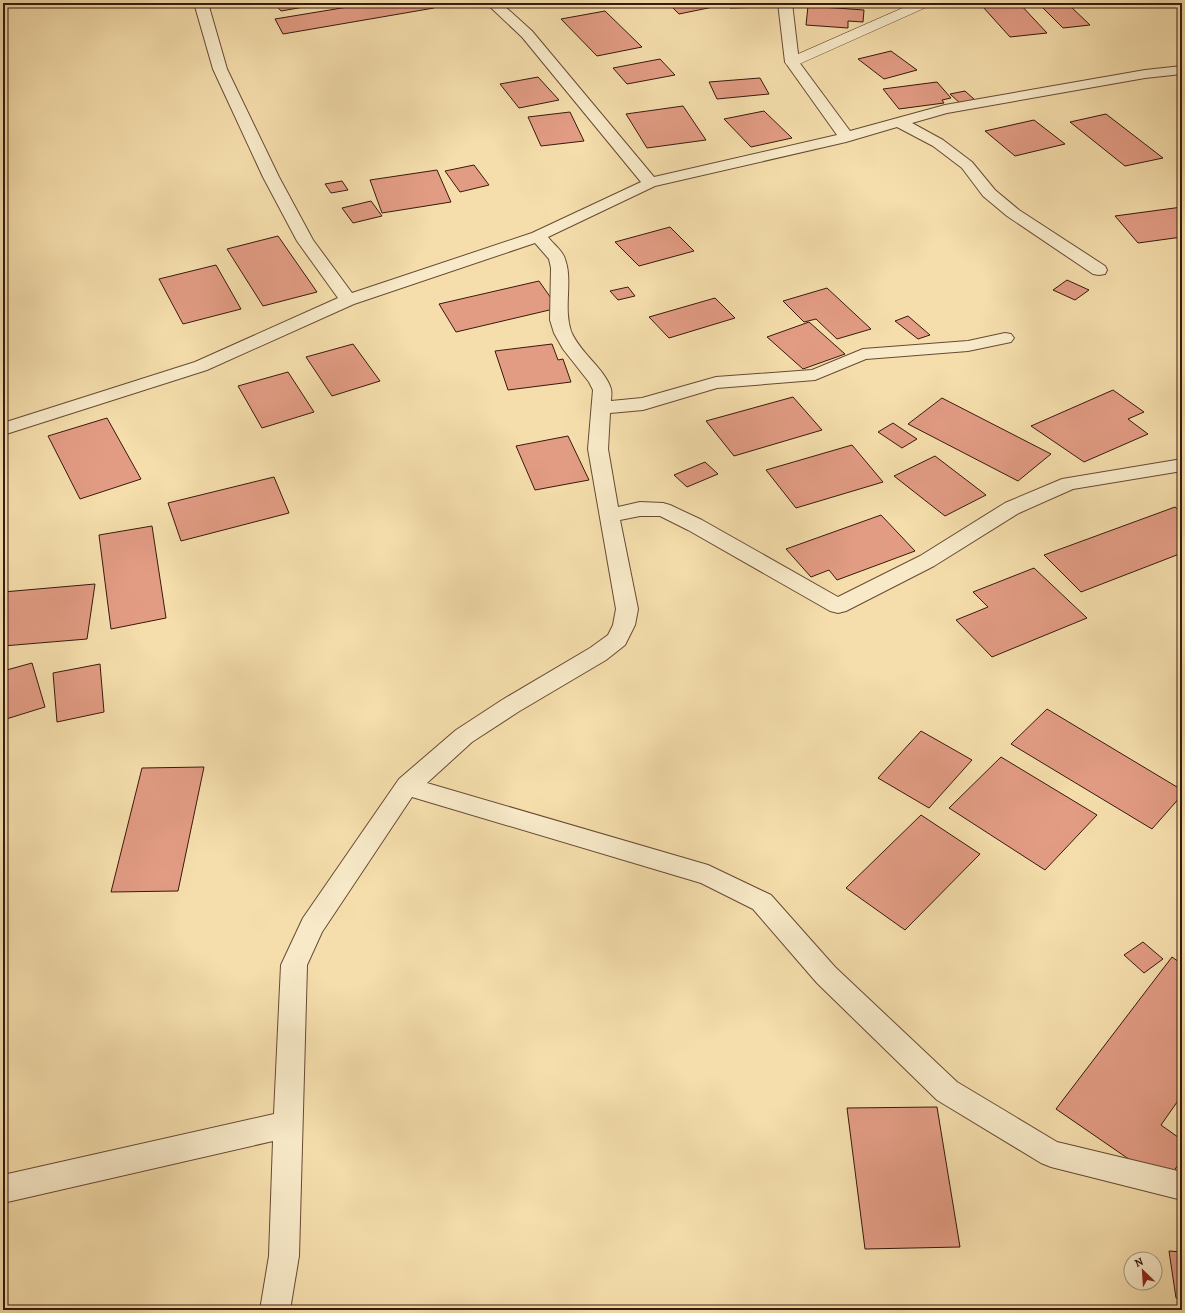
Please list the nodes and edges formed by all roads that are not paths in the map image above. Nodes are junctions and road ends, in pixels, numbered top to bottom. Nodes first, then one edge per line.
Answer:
1 (202, 3) edge
2 (493, 3) edge
3 (786, 3) edge
4 (925, 3) edge
5 (792, 62) junction
6 (1182, 70) edge
7 (896, 122) junction
8 (846, 138) junction
9 (650, 183) junction
10 (538, 236) junction
11 (1099, 270) dead end
12 (348, 300) junction
13 (1004, 338) dead end
14 (602, 408) junction
15 (3, 429) edge
16 (1182, 465) edge
17 (609, 516) junction
18 (407, 786) junction
19 (289, 1124) junction
20 (1182, 1186) edge
21 (3, 1189) edge
22 (275, 1310) edge

1 - 12 street
2 - 9 street
3 - 5 street
4 - 5 lane
5 - 8 street
6 - 7 street
7 - 8 street
7 - 11 street
8 - 9 street
9 - 10 street
10 - 12 street
10 - 14 street
12 - 15 street
13 - 14 street
14 - 17 street
16 - 17 street
17 - 18 street
18 - 19 street
18 - 20 street
19 - 21 street
19 - 22 street

